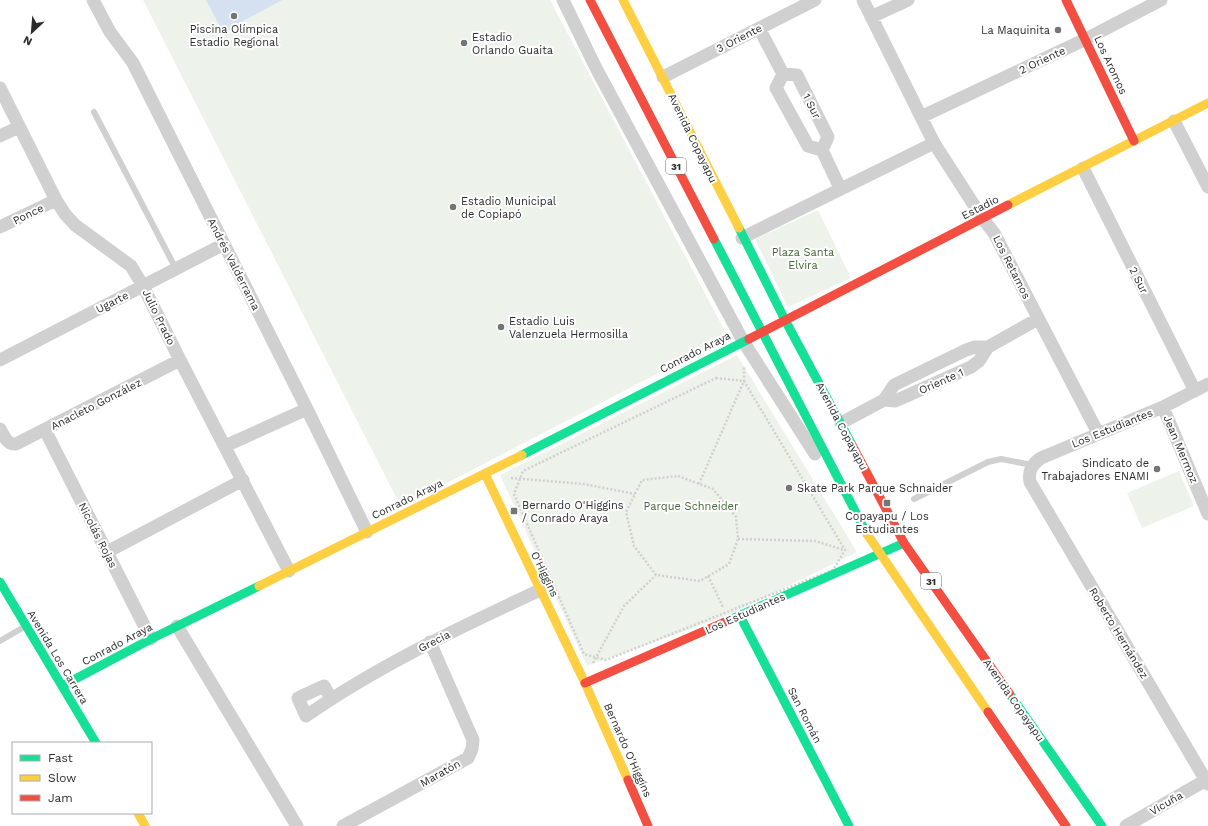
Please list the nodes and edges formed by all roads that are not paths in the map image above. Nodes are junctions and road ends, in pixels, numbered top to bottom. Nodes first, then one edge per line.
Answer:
1 (93, 0) edge
2 (590, 0) edge
3 (624, 0) edge
4 (815, 0) edge
5 (863, 0) edge
6 (908, 0) edge
7 (1066, 0) edge
8 (1161, 0) edge
9 (565, 3) edge
10 (871, 17) junction
11 (759, 28) junction
12 (1086, 39) junction
13 (783, 74) junction
14 (663, 77) junction
15 (0, 88) edge
16 (1208, 103) edge
17 (94, 112) dead end
18 (921, 117) junction
19 (1174, 120) junction
20 (20, 127) junction
21 (0, 136) edge
22 (1134, 141) junction
23 (934, 143) junction
24 (822, 150) junction
25 (1083, 168) junction
26 (1208, 187) edge
27 (840, 188) junction
28 (56, 200) junction
29 (983, 219) junction
30 (0, 228) edge
31 (742, 238) junction
32 (224, 244) junction
33 (176, 269) junction
34 (144, 286) junction
35 (1038, 319) junction
36 (785, 320) junction
37 (762, 332) junction
38 (743, 341) junction
39 (988, 347) junction
40 (0, 360) edge
41 (180, 360) junction
42 (1208, 384) edge
43 (1195, 391) junction
44 (884, 400) junction
45 (1163, 407) junction
46 (307, 409) junction
47 (841, 423) junction
48 (0, 429) edge
49 (45, 430) junction
50 (1098, 433) junction
51 (225, 446) junction
52 (1032, 465) junction
53 (485, 474) junction
54 (243, 480) junction
55 (914, 499) dead end
56 (1208, 514) edge
57 (367, 532) junction
58 (871, 542) junction
59 (904, 543) junction
60 (107, 552) junction
61 (880, 554) junction
62 (289, 571) junction
63 (0, 582) edge
64 (540, 590) junction
65 (740, 616) junction
66 (26, 626) junction
67 (177, 626) junction
68 (151, 639) junction
69 (0, 641) edge
70 (430, 642) junction
71 (586, 684) junction
72 (62, 686) junction
73 (331, 698) dead end
74 (95, 742) edge
75 (1207, 781) edge
76 (139, 814) edge
77 (145, 826) edge
78 (297, 826) edge
79 (343, 826) edge
80 (648, 826) edge
81 (849, 826) edge
82 (1066, 826) edge
83 (1102, 826) edge
84 (1126, 826) edge

1 - 32 street, Andrés Valderrama
2 - 37 main road, 31
3 - 14 main road, Avenida Copayapu / 31
4 - 11 street, 3 Oriente
5 - 10 street, Los Retamos
6 - 10 street
7 - 12 main road, Los Aromos
8 - 12 street, 2 Oriente
9 - 38 street
10 - 18 street, Los Retamos
11 - 13 street
11 - 14 street, 3 Oriente
12 - 18 street, 2 Oriente
12 - 22 main road, Los Aromos
13 - 24 street, 1 Sur
13 - 24 street, 1 Sur
14 - 31 main road, Avenida Copayapu / 31
15 - 20 street, Julio Prado
16 - 19 main road, Estadio
17 - 33 lane
18 - 23 street, Los Retamos
19 - 22 main road, Estadio
19 - 26 street
20 - 21 street
20 - 28 street, Julio Prado
22 - 25 main road, Estadio
23 - 27 street
23 - 29 street, Los Retamos
24 - 27 street
25 - 29 main road, Estadio
25 - 43 street, 2 Sur
27 - 31 street
28 - 30 street, Ponce
28 - 34 street, Julio Prado
29 - 35 street, Los Retamos
29 - 36 main road, Estadio
31 - 36 main road, Avenida Copayapu / 31
32 - 33 street, Ugarte
32 - 46 street, Andrés Valderrama
33 - 34 street, Ugarte
34 - 40 street, Ugarte
34 - 41 street, Julio Prado
35 - 39 street, Oriente 1
35 - 50 street, Los Retamos
36 - 37 main road, Estadio
36 - 47 main road, Avenida Copayapu / 31
37 - 38 main road, Conrado Araya
37 - 58 main road, 31
38 - 53 main road, Conrado Araya
38 - 58 street
39 - 44 street, Oriente 1
39 - 44 street, Oriente 1
41 - 49 street, Anacleto González
41 - 51 street, Julio Prado
42 - 43 street, Los Estudiantes
43 - 45 street, Los Estudiantes
44 - 47 street, Oriente 1
45 - 50 street, Los Estudiantes
45 - 56 street, Jean Mermoz
46 - 51 street
46 - 57 street, Andrés Valderrama
47 - 59 main road, Avenida Copayapu / 31
48 - 49 street, Anacleto González
49 - 60 street, Nicolás Rojas
50 - 52 street, Los Estudiantes
51 - 54 street, Julio Prado
52 - 55 lane
52 - 75 street, Roberto Hernández
53 - 57 main road, Conrado Araya
53 - 64 main road, O'Higgins
54 - 60 street
54 - 62 street, Julio Prado
57 - 62 main road, Conrado Araya
58 - 61 main road, 31
59 - 61 main road, Los Estudiantes
59 - 83 main road, Avenida Copayapu / 31
60 - 68 street, Nicolás Rojas
61 - 65 main road, Los Estudiantes
61 - 82 main road, 31
62 - 67 main road, Conrado Araya
63 - 66 main road, Avenida Los Carrera
64 - 70 street, Grecia
64 - 71 main road, O'Higgins
65 - 71 main road, Los Estudiantes
65 - 81 main road, San Román
66 - 69 lane
66 - 72 main road, Avenida Los Carrera
67 - 68 main road, Conrado Araya
67 - 78 street
68 - 72 main road, Conrado Araya
70 - 73 street, Grecia
70 - 79 street, Maratón
71 - 80 main road, Bernardo O'Higgins
72 - 74 main road, Avenida Los Carrera
75 - 84 street, Vicuña
76 - 77 main road

